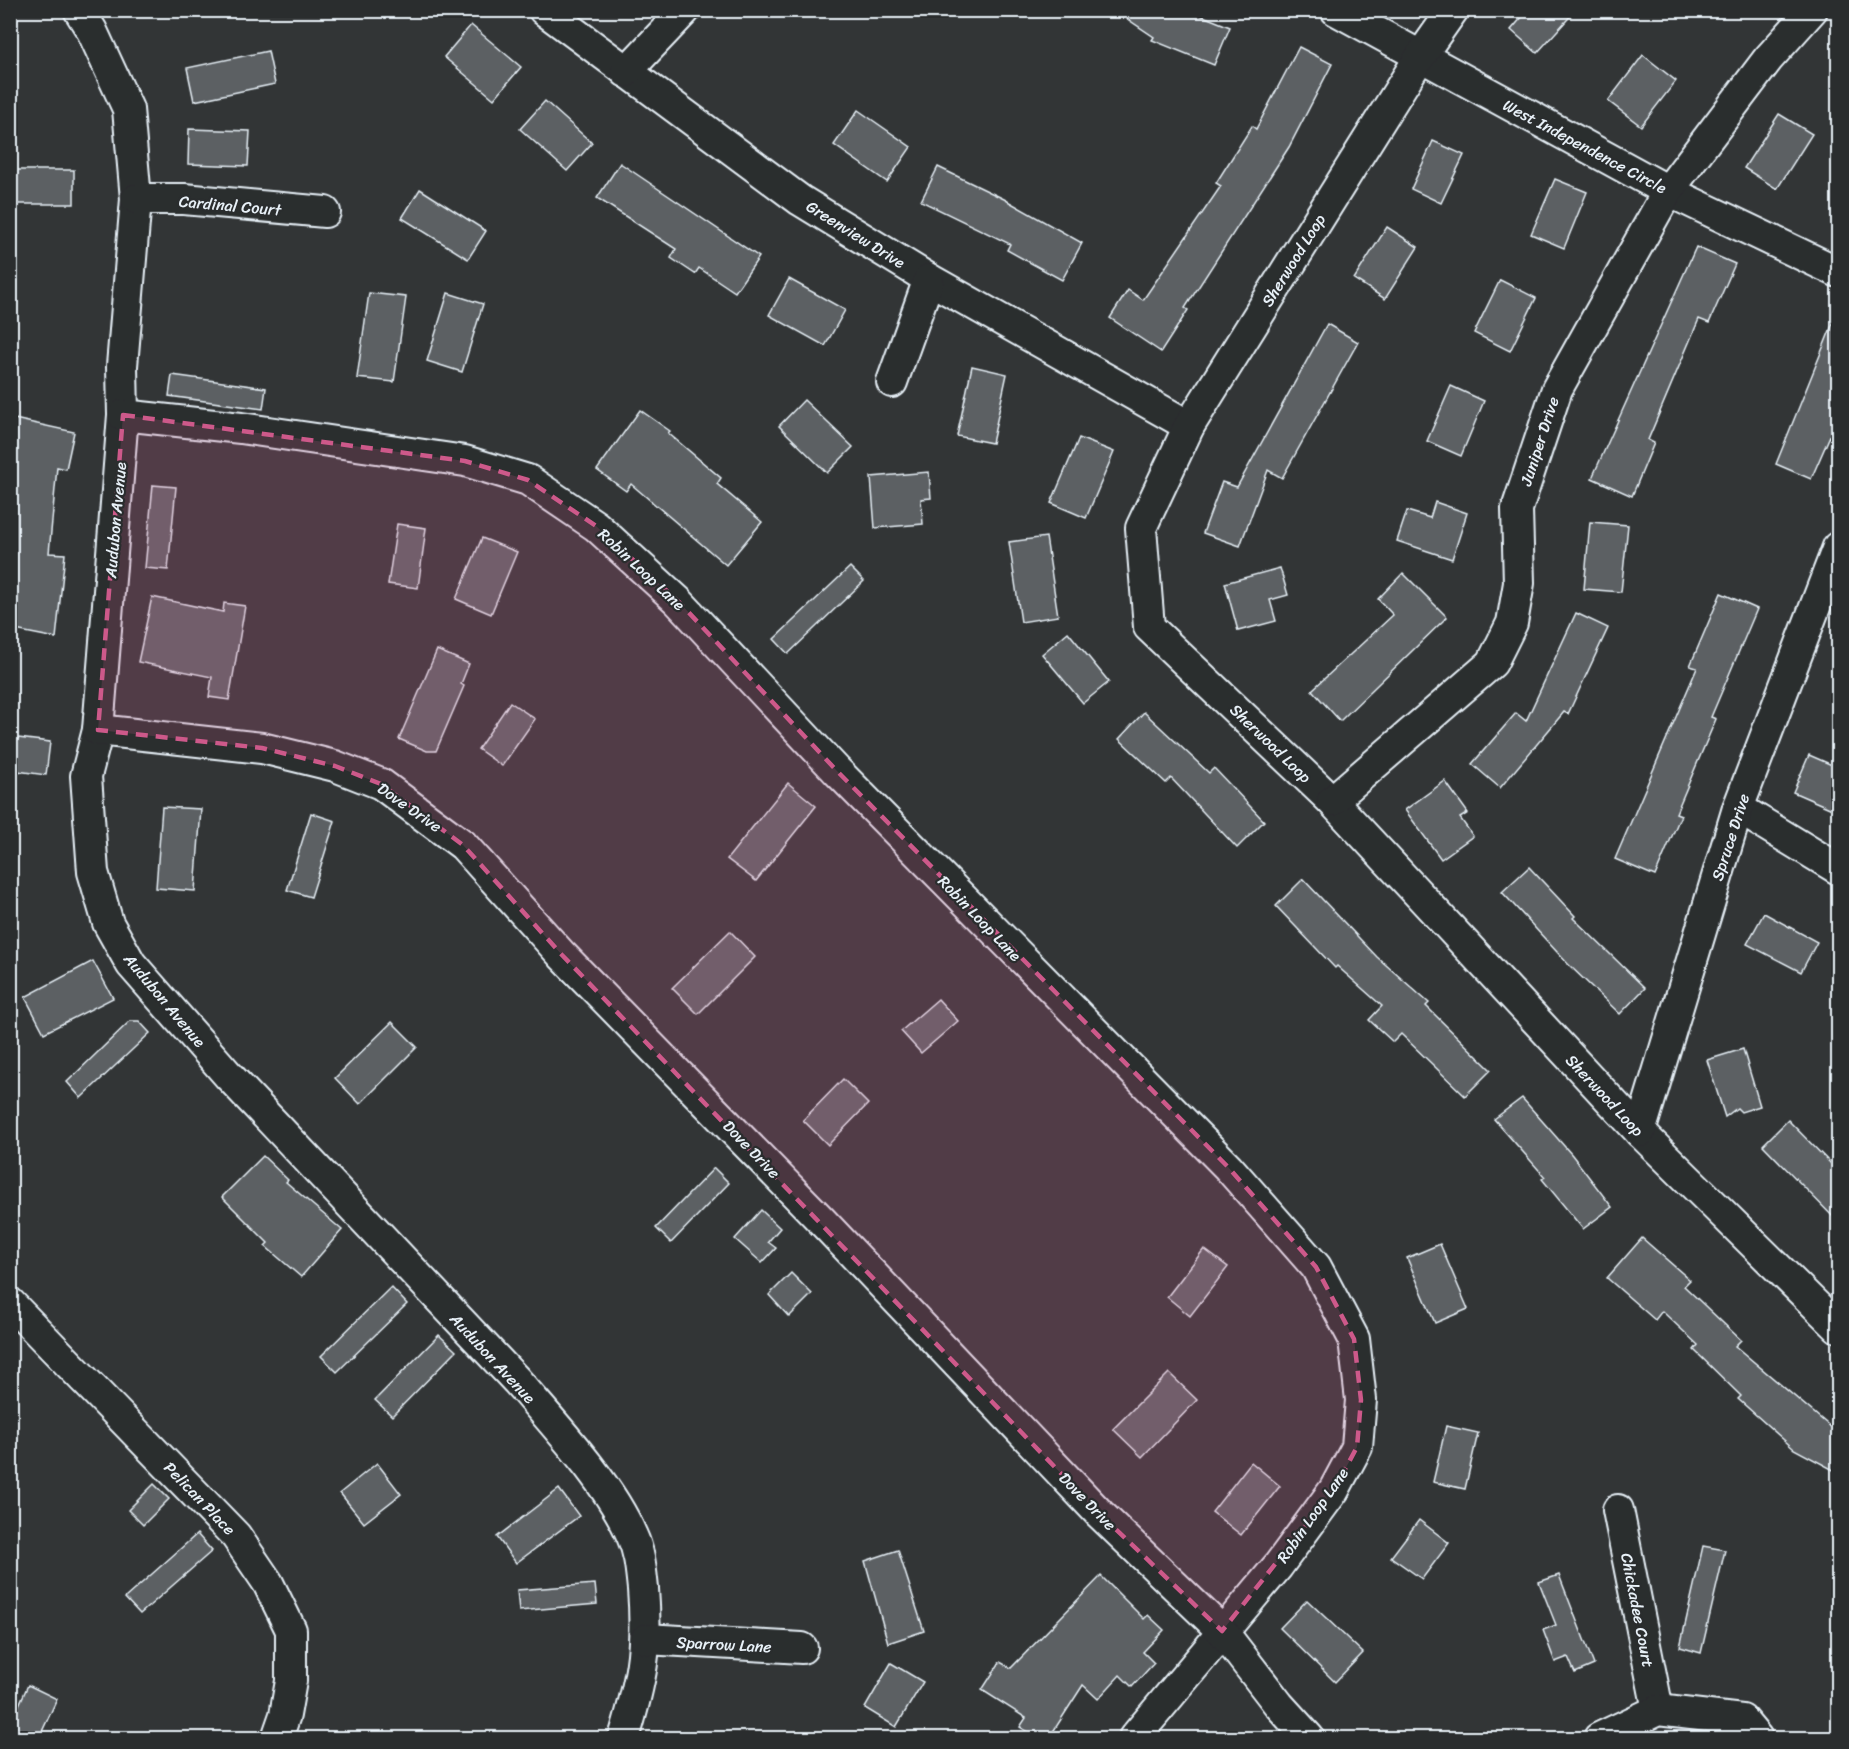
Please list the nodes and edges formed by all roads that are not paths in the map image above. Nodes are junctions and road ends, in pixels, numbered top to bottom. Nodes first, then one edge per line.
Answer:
1 (79, 10) edge
2 (544, 10) edge
3 (685, 10) edge
4 (1336, 10) edge
5 (1453, 10) edge
6 (1812, 10) edge
7 (1420, 57) junction
8 (626, 72) junction
9 (1668, 191) junction
10 (136, 199) junction
11 (325, 212) dead end
12 (1839, 272) edge
13 (929, 279) junction
14 (892, 382) dead end
15 (123, 415) junction
16 (1189, 426) junction
17 (1835, 564) edge
18 (98, 730) junction
19 (1332, 801) junction
20 (1738, 808) junction
21 (1839, 869) edge
22 (1640, 1132) junction
23 (10, 1303) edge
24 (1839, 1327) edge
25 (1618, 1510) dead end
26 (1222, 1631) junction
27 (646, 1639) junction
28 (802, 1648) dead end
29 (1658, 1710) junction
30 (277, 1738) edge
31 (624, 1738) edge
32 (1134, 1738) edge
33 (1309, 1738) edge
34 (1599, 1738) edge
35 (1757, 1738) edge

1 - 10 street, Audubon Avenue
2 - 8 street, Greenview Drive
3 - 8 street
4 - 7 street, West Independence Circle
5 - 7 street, Sherwood Loop
6 - 9 street, Juniper Drive
7 - 9 street, West Independence Circle
7 - 16 street, Sherwood Loop
8 - 13 street, Greenview Drive
9 - 12 street, West Independence Circle
9 - 19 street, Juniper Drive
10 - 11 street, Cardinal Court
10 - 15 street, Audubon Avenue
13 - 14 street
13 - 16 street, Greenview Drive
15 - 18 street, Audubon Avenue
15 - 26 street, Robin Loop Lane
16 - 19 street, Sherwood Loop
17 - 20 street, Spruce Drive
18 - 26 street, Dove Drive
18 - 27 street, Audubon Avenue
19 - 22 street, Sherwood Loop
20 - 21 street
20 - 22 street, Spruce Drive
22 - 24 street, Sherwood Loop
23 - 30 street, Pelican Place
25 - 29 street, Chickadee Court
26 - 32 street, Robin Loop Lane
26 - 33 street, Dove Drive
27 - 28 street, Sparrow Lane
27 - 31 street, Audubon Avenue
29 - 34 street
29 - 35 street

